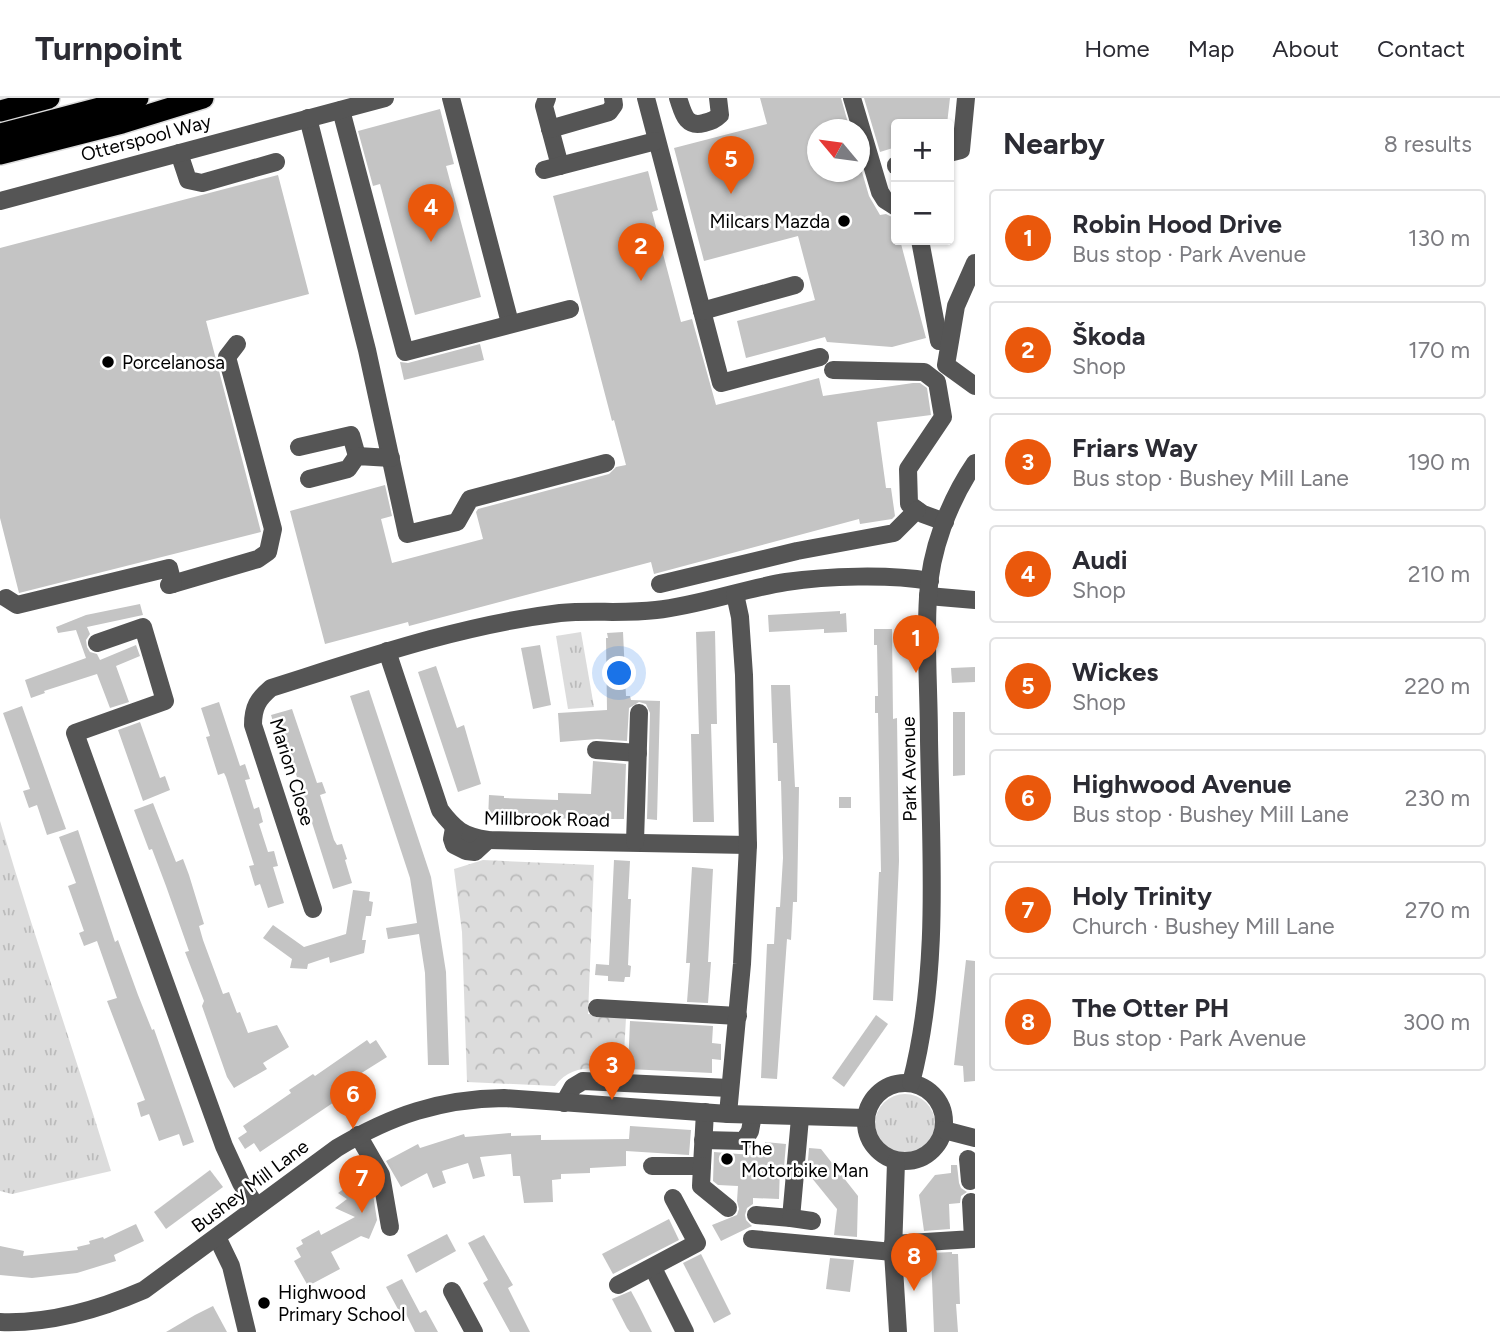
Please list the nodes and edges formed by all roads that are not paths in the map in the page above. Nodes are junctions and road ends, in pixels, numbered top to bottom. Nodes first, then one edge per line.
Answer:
1 (49, 98) edge
2 (138, 98) edge
3 (203, 98) edge
4 (385, 98) edge
5 (451, 98) edge
6 (547, 98) edge
7 (613, 98) edge
8 (668, 98) edge
9 (678, 98) edge
10 (718, 98) edge
11 (852, 98) edge
12 (966, 98) edge
13 (647, 101) edge
14 (341, 110) junction
15 (0, 111) edge
16 (308, 118) junction
17 (550, 129) junction
18 (0, 134) edge
19 (656, 141) junction
20 (954, 152) edge
21 (0, 153) edge
22 (179, 153) junction
23 (276, 162) dead end
24 (0, 201) edge
25 (891, 204) edge
26 (921, 245) edge
27 (975, 263) edge
28 (795, 285) dead end
29 (570, 309) dead end
30 (702, 311) junction
31 (510, 323) junction
32 (939, 341) dead end
33 (237, 344) dead end
34 (820, 357) dead end
35 (833, 370) dead end
36 (975, 386) edge
37 (299, 447) dead end
38 (358, 456) junction
39 (391, 458) junction
40 (606, 463) dead end
41 (975, 463) edge
42 (309, 479) dead end
43 (917, 510) junction
44 (945, 522) junction
45 (660, 584) dead end
46 (929, 588) junction
47 (734, 594) junction
48 (6, 598) dead end
49 (975, 600) edge
50 (97, 643) dead end
51 (387, 651) junction
52 (639, 713) dead end
53 (596, 750) dead end
54 (638, 753) junction
55 (635, 842) junction
56 (748, 845) junction
57 (313, 909) dead end
58 (597, 1008) dead end
59 (738, 1016) junction
60 (911, 1083) junction
61 (729, 1088) junction
62 (564, 1103) junction
63 (705, 1112) junction
64 (728, 1114) junction
65 (753, 1115) junction
66 (800, 1118) junction
67 (866, 1118) junction
68 (944, 1129) junction
69 (359, 1135) junction
70 (975, 1138) edge
71 (703, 1139) junction
72 (968, 1159) dead end
73 (896, 1162) junction
74 (652, 1166) dead end
75 (702, 1166) junction
76 (970, 1181) dead end
77 (673, 1198) dead end
78 (971, 1202) dead end
79 (256, 1206) junction
80 (728, 1208) dead end
81 (756, 1215) dead end
82 (791, 1219) junction
83 (812, 1221) dead end
84 (390, 1227) dead end
85 (217, 1237) junction
86 (752, 1239) dead end
87 (893, 1248) junction
88 (653, 1268) junction
89 (618, 1285) dead end
90 (452, 1291) dead end
91 (0, 1322) edge
92 (247, 1332) edge
93 (474, 1332) edge
94 (685, 1332) edge
95 (898, 1332) edge

1 - 15 highway
2 - 18 highway
3 - 21 highway
4 - 14 street, Otterspool Way
5 - 31 street
6 - 17 street
7 - 17 street
8 - 13 street
9 - 10 street
11 - 25 street
12 - 20 street
13 - 19 street
14 - 16 street, Otterspool Way
14 - 31 street
16 - 22 street, Otterspool Way
16 - 39 street
17 - 19 street
19 - 30 street
22 - 23 street
22 - 24 street, Otterspool Way
26 - 32 street
27 - 36 street
28 - 30 street
29 - 31 street
30 - 34 street
33 - 48 street
35 - 43 street
37 - 38 street
38 - 39 street
38 - 42 street
39 - 40 street
41 - 44 street, Park Avenue
43 - 44 street
43 - 45 street
44 - 46 street, Park Avenue
46 - 47 street
46 - 49 street
46 - 60 street, Park Avenue
47 - 51 street
47 - 56 street
50 - 79 street
51 - 55 street, Millbrook Road
51 - 57 street, Marion Close
52 - 54 street
53 - 54 street
54 - 55 street
55 - 56 street, Millbrook Road
56 - 59 street
58 - 59 street
59 - 61 street
60 - 67 street
60 - 68 street
61 - 62 street
61 - 64 street
62 - 63 street, Bushey Mill Lane
62 - 69 street, Bushey Mill Lane
63 - 64 street, Bushey Mill Lane
63 - 71 street
64 - 65 street, Bushey Mill Lane
65 - 66 street, Bushey Mill Lane
65 - 71 street
66 - 67 street, Bushey Mill Lane
66 - 82 street
67 - 73 street
68 - 70 street
68 - 73 street
69 - 79 street, Bushey Mill Lane
69 - 84 street
71 - 75 street
72 - 76 street
73 - 87 street
74 - 75 street
75 - 80 street
77 - 88 street
78 - 87 street
79 - 85 street, Bushey Mill Lane
81 - 82 street
82 - 83 street
85 - 91 street, Bushey Mill Lane
85 - 92 street
86 - 87 street
87 - 95 street
88 - 89 street
88 - 94 street
90 - 93 street

